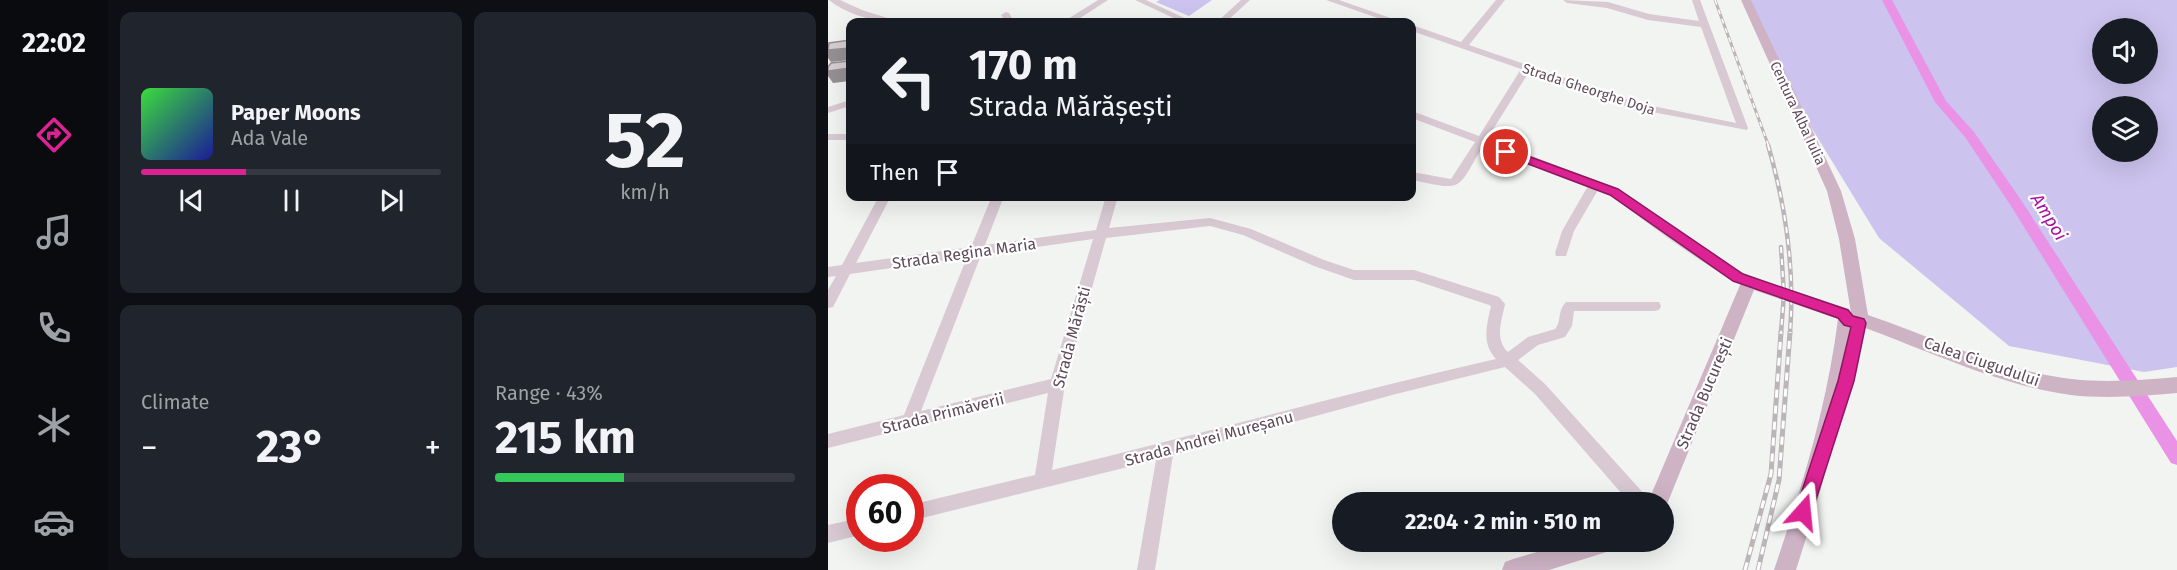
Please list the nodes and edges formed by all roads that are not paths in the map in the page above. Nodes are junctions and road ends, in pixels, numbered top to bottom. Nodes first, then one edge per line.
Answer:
1 (833, 0) edge
2 (1104, 0) edge
3 (1139, 0) edge
4 (1246, 0) edge
5 (1330, 0) edge
6 (1501, 0) edge
7 (1567, 0) edge
8 (1696, 0) edge
9 (1746, 0) edge
10 (881, 18) edge
11 (1075, 18) edge
12 (1179, 18) edge
13 (1226, 18) edge
14 (1385, 18) edge
15 (1706, 25) junction
16 (1416, 29) edge
17 (1463, 46) junction
18 (1526, 69) junction
19 (846, 105) edge
20 (829, 111) edge
21 (1416, 116) edge
22 (828, 137) edge
23 (846, 137) edge
24 (1479, 141) junction
25 (1416, 177) edge
26 (1594, 184) junction
27 (882, 201) edge
28 (996, 201) edge
29 (1110, 201) edge
30 (1100, 235) junction
31 (975, 252) junction
32 (1561, 254) dead end
33 (846, 269) junction
34 (828, 272) edge
35 (1749, 282) junction
36 (828, 303) edge
37 (1654, 306) dead end
38 (1853, 317) junction
39 (1507, 362) junction
40 (1057, 384) junction
41 (2175, 385) edge
42 (909, 422) junction
43 (828, 441) edge
44 (1166, 450) junction
45 (1042, 481) junction
46 (1631, 492) edge
47 (1662, 492) edge
48 (924, 510) edge
49 (846, 530) edge
50 (828, 534) edge
51 (1572, 552) edge
52 (1146, 570) edge
53 (1513, 570) edge
54 (1785, 570) edge

1 - 10 street
2 - 11 street
3 - 12 street
4 - 13 street
5 - 14 street
6 - 17 street
7 - 15 street
8 - 15 street, Strada Gheorghe Doja
9 - 38 main road, Centura Alba Iulia
15 - 18 street, Strada Gheorghe Doja
16 - 17 street, Strada Gheorghe Doja
17 - 18 street, Strada Gheorghe Doja
18 - 24 street
19 - 20 street
21 - 24 street
22 - 23 street
24 - 25 street
24 - 26 street
26 - 32 street
26 - 35 street
27 - 33 street
28 - 31 street
29 - 30 street, Strada Mărăști
30 - 31 street, Strada Regina Maria
30 - 39 street, Strada Regina Maria
30 - 40 street, Strada Mărăști
31 - 33 street, Strada Regina Maria
31 - 42 street
33 - 34 street, Strada Regina Maria
33 - 36 street
35 - 38 main road, Calea Ciugudului
35 - 47 main road, Strada București
37 - 39 street, Strada Andrei Mureșanu
38 - 41 main road, Calea Ciugudului
38 - 54 main road, Centura Alba Iulia
39 - 44 street, Strada Andrei Mureșanu
39 - 46 street
40 - 42 street, Strada Primăverii
40 - 45 street, Strada Mărăști
42 - 43 street, Strada Primăverii
44 - 45 street, Strada Andrei Mureșanu
44 - 52 street
45 - 48 street, Strada Andrei Mureșanu
49 - 50 street
51 - 53 main road

